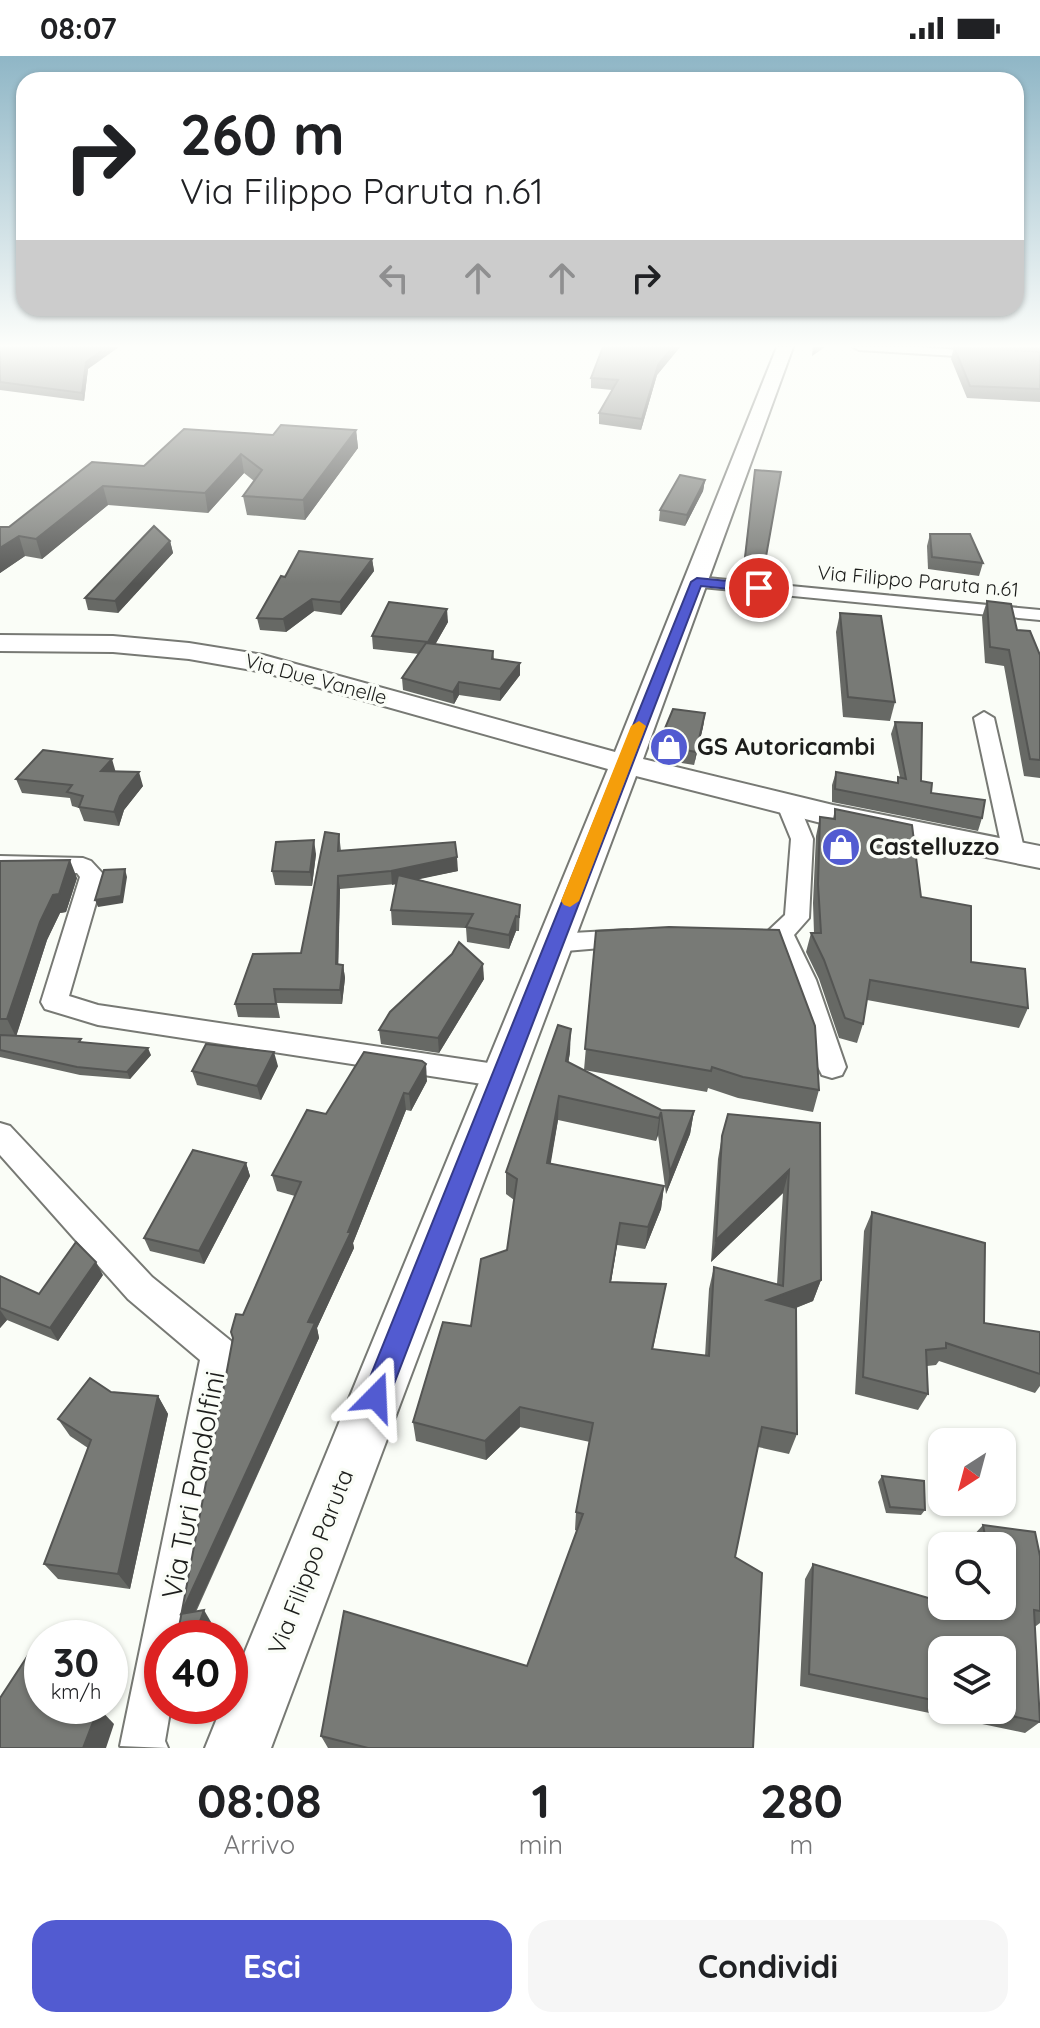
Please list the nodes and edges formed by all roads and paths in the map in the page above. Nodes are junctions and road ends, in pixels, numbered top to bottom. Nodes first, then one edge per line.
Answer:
1 (755, 426) edge
2 (697, 582) junction
3 (1040, 615) edge
4 (0, 643) edge
5 (984, 718) dead end
6 (624, 762) junction
7 (788, 805) junction
8 (1027, 855) edge
9 (0, 864) edge
10 (781, 933) junction
11 (652, 937) edge
12 (727, 938) edge
13 (554, 943) junction
14 (832, 1067) dead end
15 (502, 1076) junction
16 (0, 1135) edge
17 (166, 1620) edge
18 (146, 1724) edge
19 (146, 1748) edge
20 (238, 1748) edge

1 - 2 street, Via Filippo Paruta
2 - 3 street, Via Filippo Paruta n.61
2 - 6 street, Via Filippo Paruta
4 - 6 street, Via Due Vanelle
5 - 8 street
6 - 7 street, Via Due Vanelle
6 - 13 street, Via Filippo Paruta
7 - 8 street, Via Due Vanelle
7 - 10 street
9 - 15 street
10 - 12 street
10 - 14 street
11 - 13 street
13 - 15 street, Via Filippo Paruta
15 - 20 street, Via Filippo Paruta
16 - 17 street, Via Turi Pandolfini
18 - 19 street, Via Turi Pandolfini

